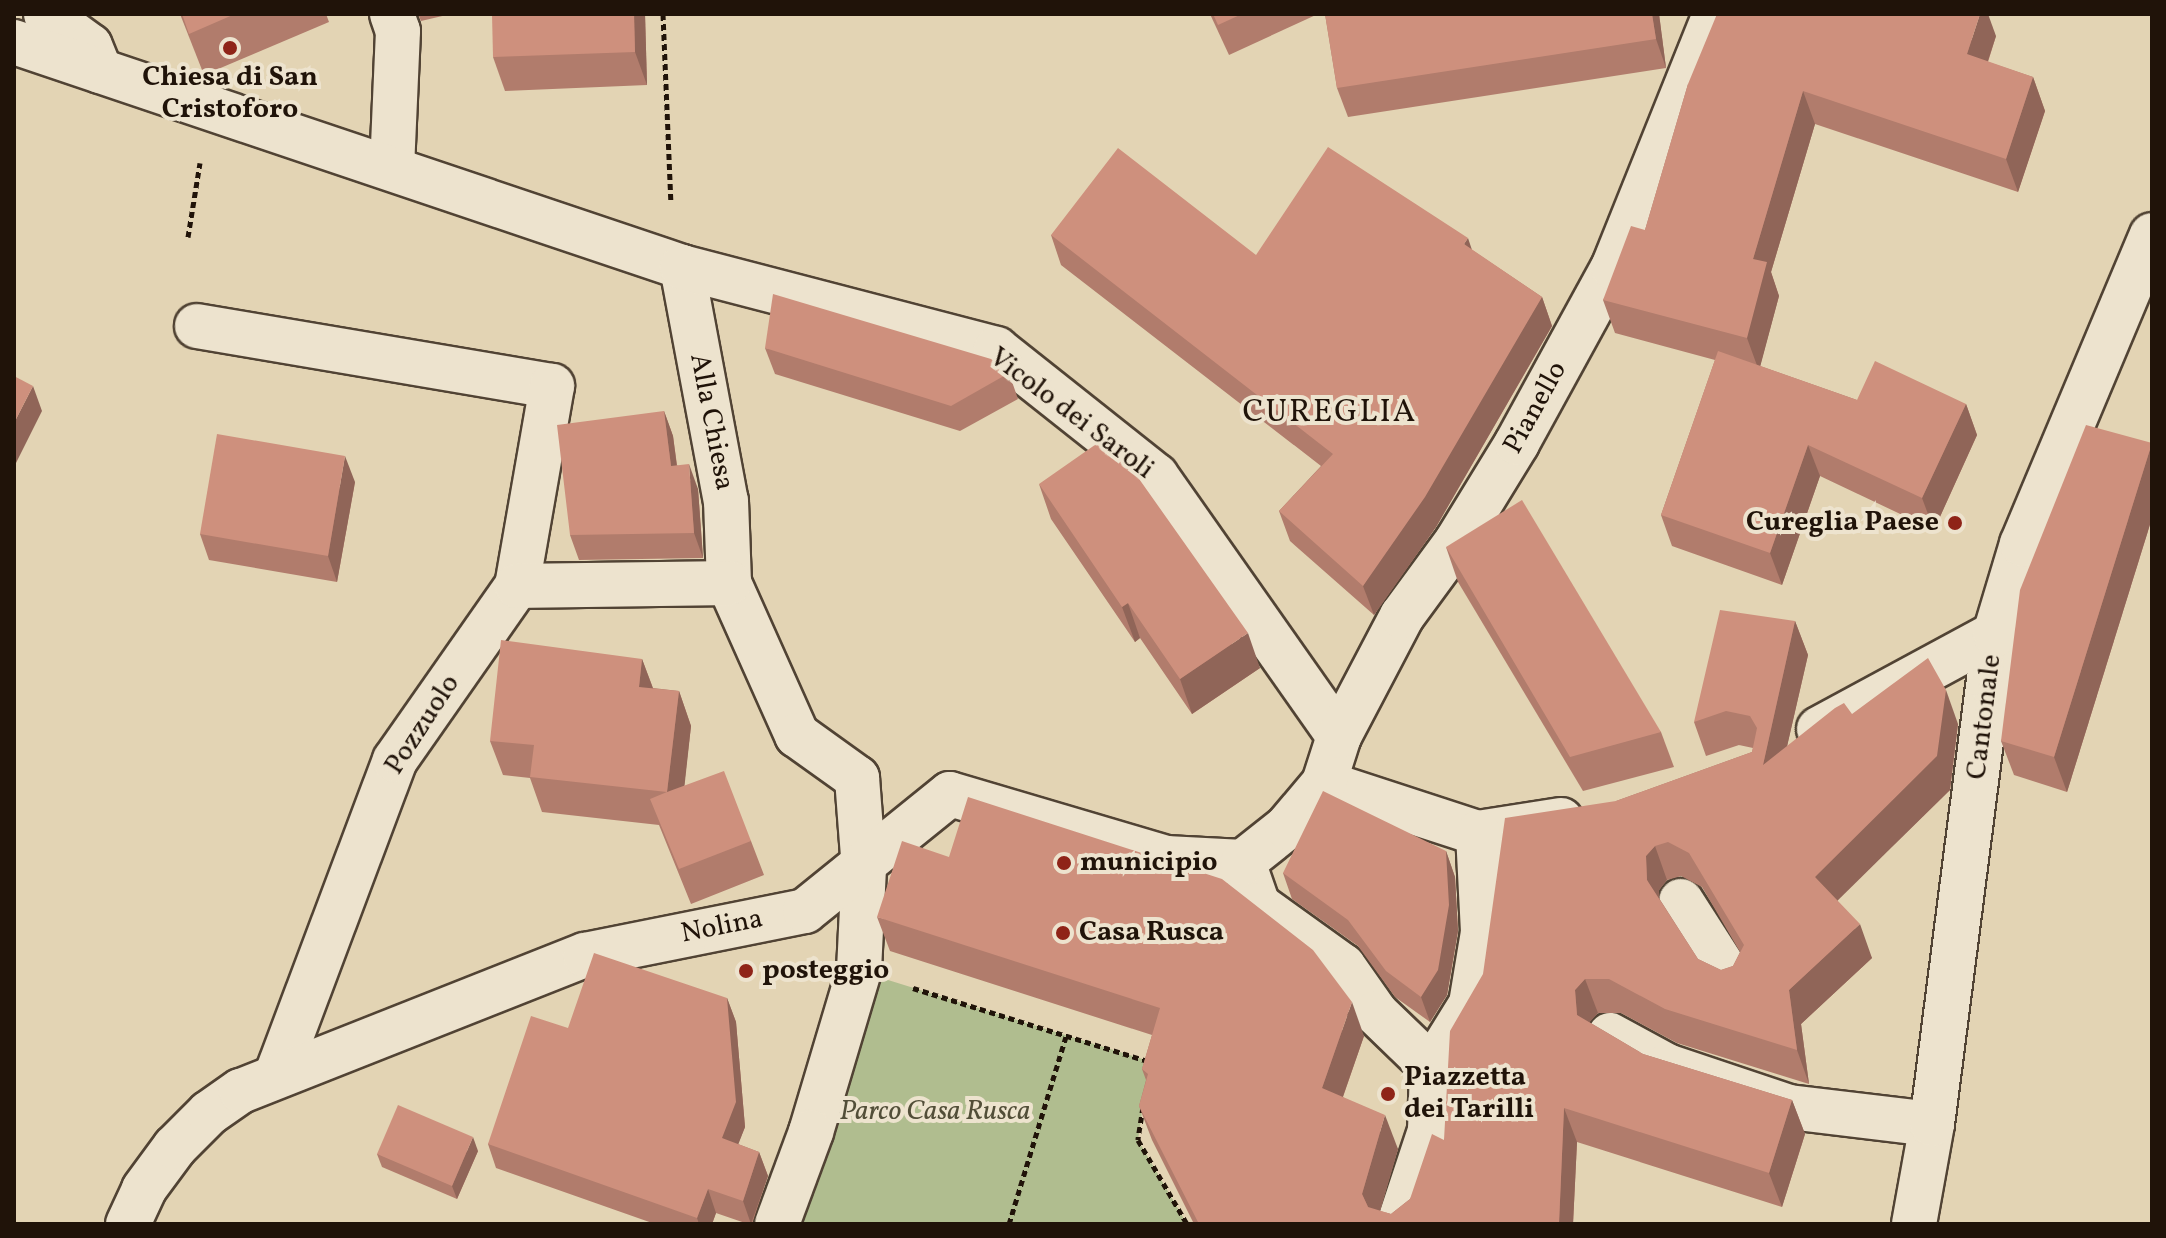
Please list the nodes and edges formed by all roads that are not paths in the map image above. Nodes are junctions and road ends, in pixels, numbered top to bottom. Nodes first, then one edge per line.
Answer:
1 (46, 14) edge
2 (392, 14) edge
3 (1715, 14) edge
4 (14, 42) edge
5 (100, 71) junction
6 (392, 168) junction
7 (2152, 235) edge
8 (682, 267) junction
9 (197, 326) dead end
10 (729, 583) junction
11 (517, 586) junction
12 (1995, 634) junction
13 (1819, 729) edge
14 (1339, 736) junction
15 (1324, 783) junction
16 (1604, 813) edge
17 (1478, 833) junction
18 (1243, 862) junction
19 (864, 868) junction
20 (1681, 901) dead end
21 (1731, 979) edge
22 (1610, 1035) edge
23 (1432, 1067) junction
24 (277, 1074) junction
25 (1932, 1124) junction
26 (128, 1224) edge
27 (777, 1224) edge
28 (1399, 1224) edge
29 (1914, 1224) edge

1 - 5 street
2 - 6 street
3 - 14 street, Pianello
4 - 5 street
5 - 6 street
6 - 8 street
7 - 12 street, Cantonale
8 - 10 street, Alla Chiesa
8 - 14 street, Vicolo dei Saroli
9 - 11 street
10 - 11 street
10 - 19 street, Alla Chiesa
11 - 24 street, Pozzuolo
12 - 13 street
12 - 25 street, Cantonale
14 - 15 street, Pianello
15 - 17 street
15 - 18 street
16 - 17 street
17 - 23 street
18 - 19 street, Nolina
18 - 23 street
19 - 24 street, Nolina
19 - 27 street, Alla Chiesa
20 - 21 street
22 - 25 street
23 - 28 street
24 - 26 street, Nolina
25 - 29 street, Cantonale

